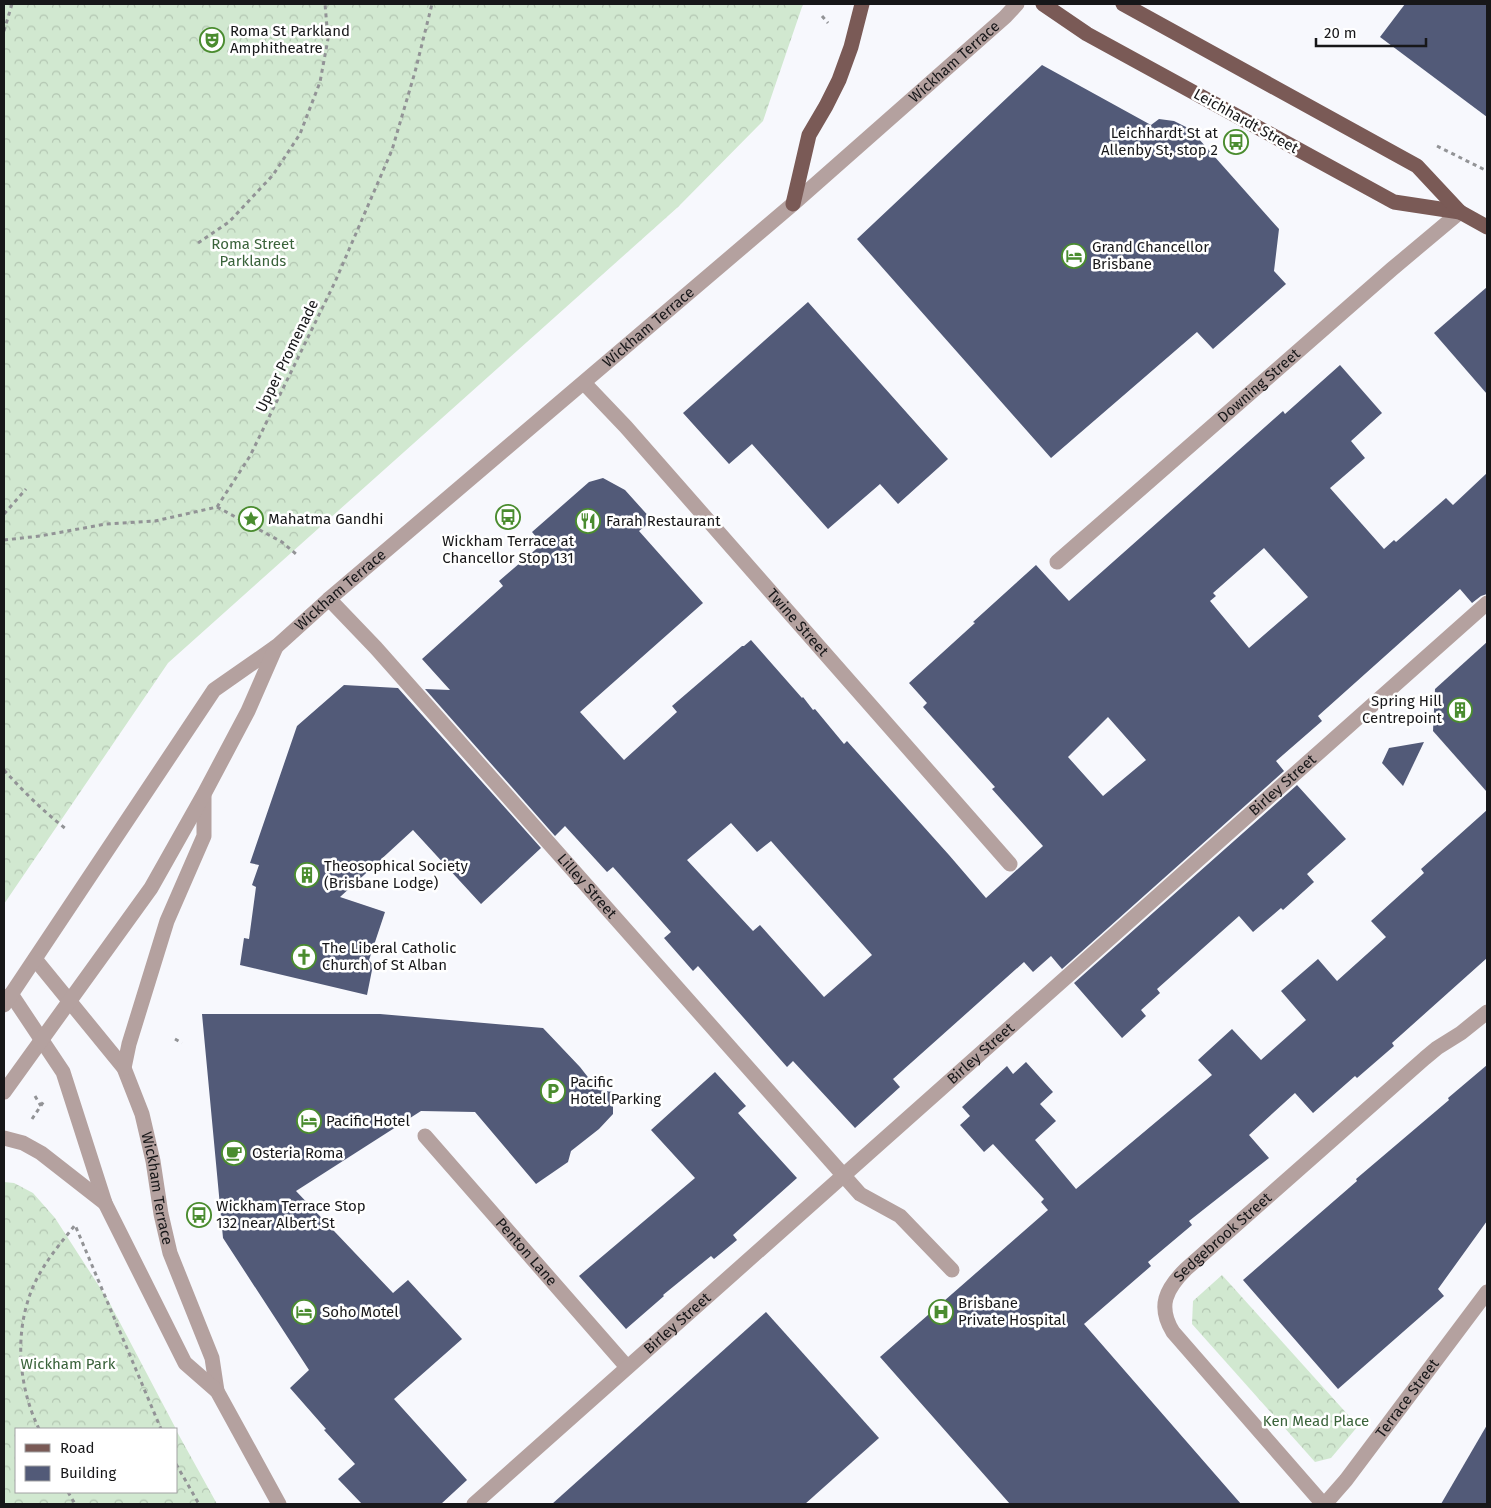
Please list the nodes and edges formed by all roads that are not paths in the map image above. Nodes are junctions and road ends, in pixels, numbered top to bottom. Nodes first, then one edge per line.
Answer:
1 (862, 4) edge
2 (1017, 4) edge
3 (1043, 4) edge
4 (1123, 4) edge
5 (793, 204) junction
6 (1460, 212) junction
7 (1487, 227) edge
8 (584, 383) junction
9 (1058, 562) dead end
10 (329, 599) junction
11 (1487, 603) edge
12 (277, 646) junction
13 (204, 794) junction
14 (1010, 864) dead end
15 (35, 959) junction
16 (7, 999) edge
17 (70, 1001) junction
18 (1487, 1012) edge
19 (42, 1040) junction
20 (124, 1068) junction
21 (4, 1092) edge
22 (426, 1136) dead end
23 (4, 1138) edge
24 (843, 1176) junction
25 (106, 1203) junction
26 (952, 1270) dead end
27 (1487, 1292) edge
28 (627, 1367) junction
29 (217, 1391) junction
30 (278, 1504) edge
31 (474, 1504) edge
32 (1324, 1504) edge

1 - 5 main road
2 - 5 street, Wickham Terrace
3 - 6 main road, Leichhardt Street
4 - 6 main road, Leichhardt Street
5 - 8 street, Wickham Terrace
6 - 7 main road, Leichhardt Street
6 - 9 street, Downing Street
8 - 10 street, Wickham Terrace
8 - 14 street, Twine Street
10 - 12 street, Wickham Terrace
10 - 24 street, Lilley Street
11 - 24 street, Birley Street
12 - 13 street, Wickham Terrace
12 - 15 street, Wickham Terrace
13 - 17 street, Wickham Terrace
13 - 20 street
15 - 16 street, Wickham Terrace
15 - 17 street, Wickham Terrace
16 - 19 street, Wickham Terrace
17 - 19 street, Wickham Terrace
17 - 20 street, Wickham Terrace
18 - 32 street, Sedgebrook Street
19 - 21 street
19 - 25 street, Wickham Terrace
20 - 29 street, Wickham Terrace
22 - 28 street, Penton Lane
23 - 25 street
24 - 26 street, Lilley Street
24 - 28 street, Birley Street
25 - 29 street, Wickham Terrace
27 - 32 street, Terrace Street
28 - 31 street, Birley Street
29 - 30 street, Wickham Terrace

